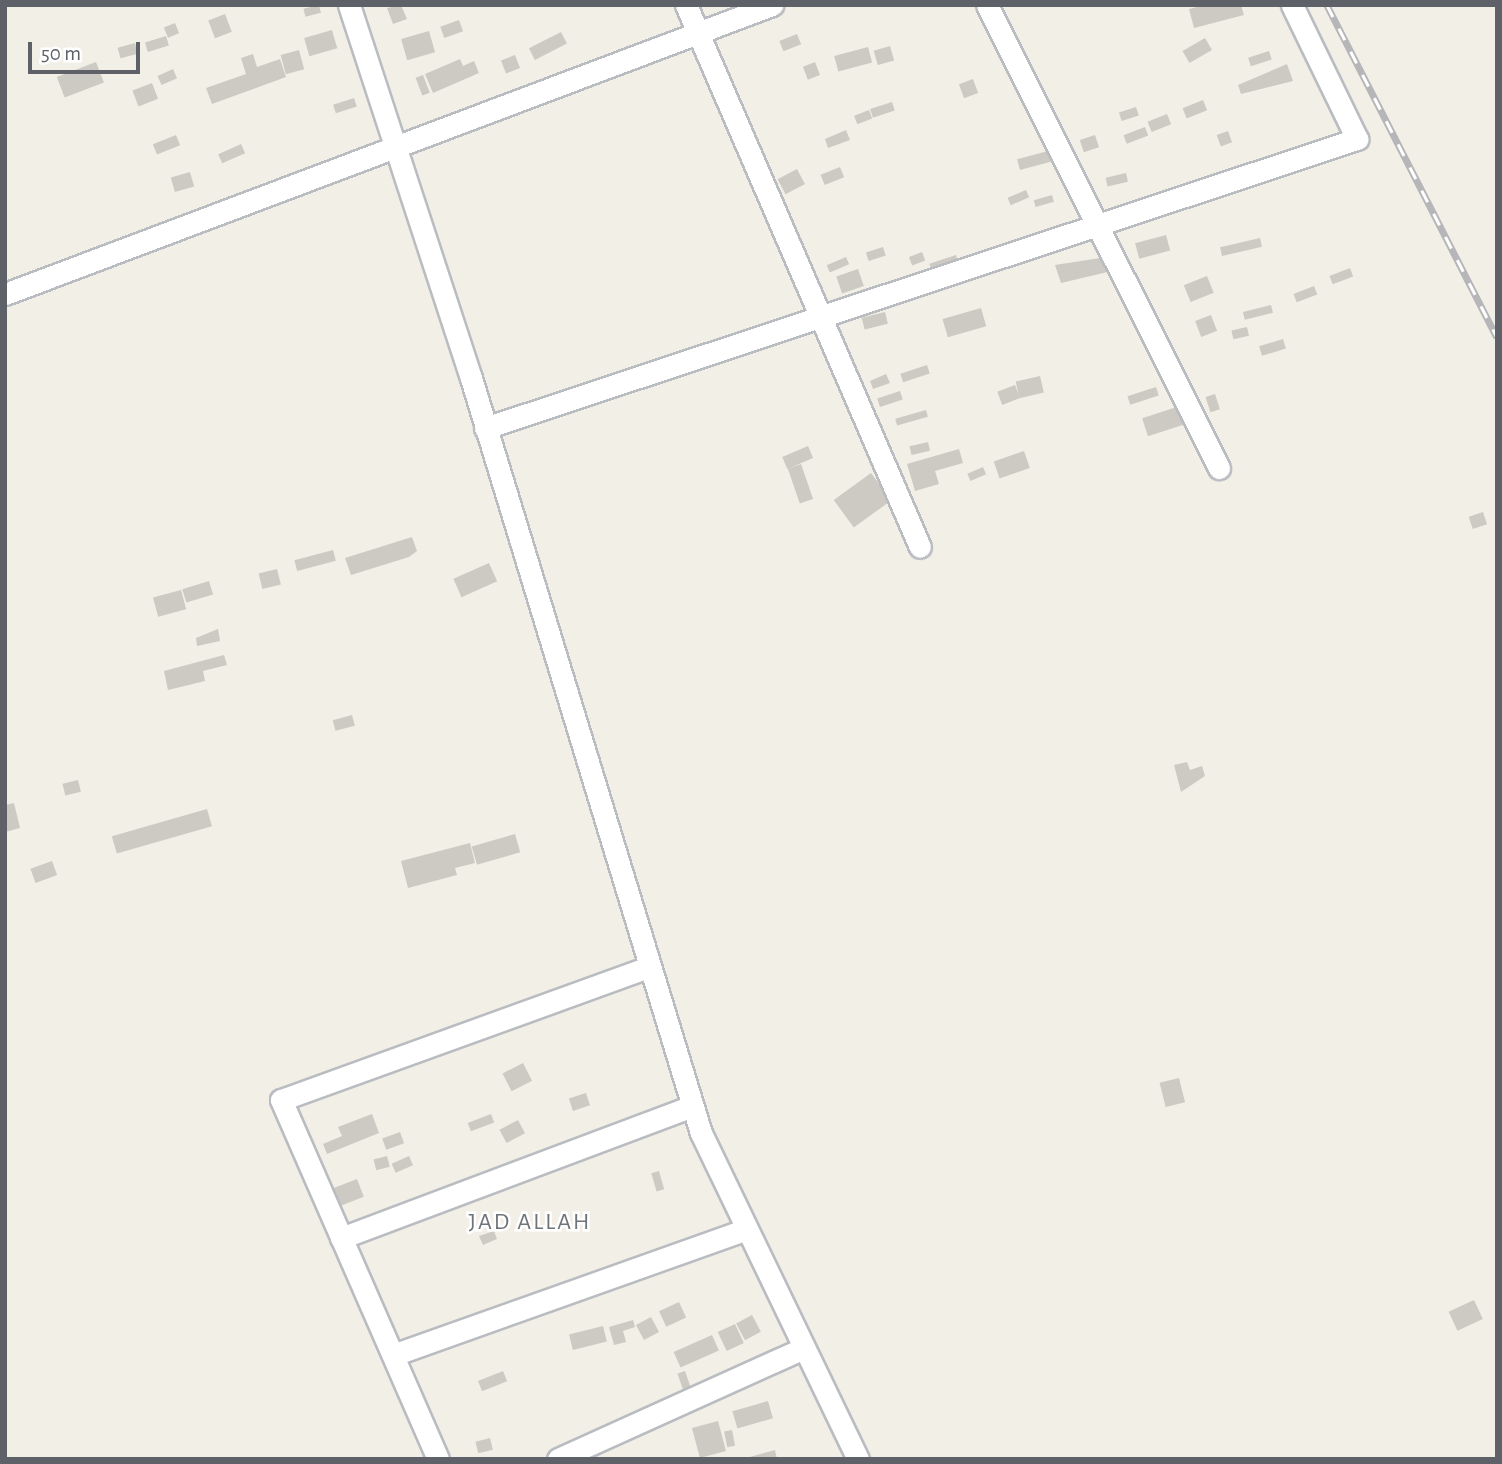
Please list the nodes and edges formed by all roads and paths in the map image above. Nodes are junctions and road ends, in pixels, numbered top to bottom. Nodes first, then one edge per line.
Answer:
1 (349, 5) edge
2 (686, 5) edge
3 (772, 5) edge
4 (987, 5) edge
5 (1292, 5) edge
6 (699, 33) junction
7 (394, 142) junction
8 (1097, 224) junction
9 (5, 294) edge
10 (823, 316) junction
11 (485, 428) junction
12 (1219, 468) dead end
13 (920, 547) dead end
14 (648, 967) junction
15 (692, 1106) junction
16 (745, 1230) junction
17 (341, 1238) junction
18 (802, 1349) junction
19 (393, 1355) junction
20 (438, 1459) edge
21 (558, 1459) edge
22 (858, 1459) edge

1 - 7 street
2 - 6 street
3 - 6 street
4 - 8 street
5 - 8 street
6 - 7 street
6 - 10 street
7 - 9 street
7 - 11 street
8 - 10 street
8 - 12 street
10 - 11 street
10 - 13 street
11 - 14 street
14 - 15 street
14 - 17 street
15 - 16 street
15 - 17 street
16 - 18 street
16 - 19 street
17 - 19 street
18 - 21 street
18 - 22 street
19 - 20 street

